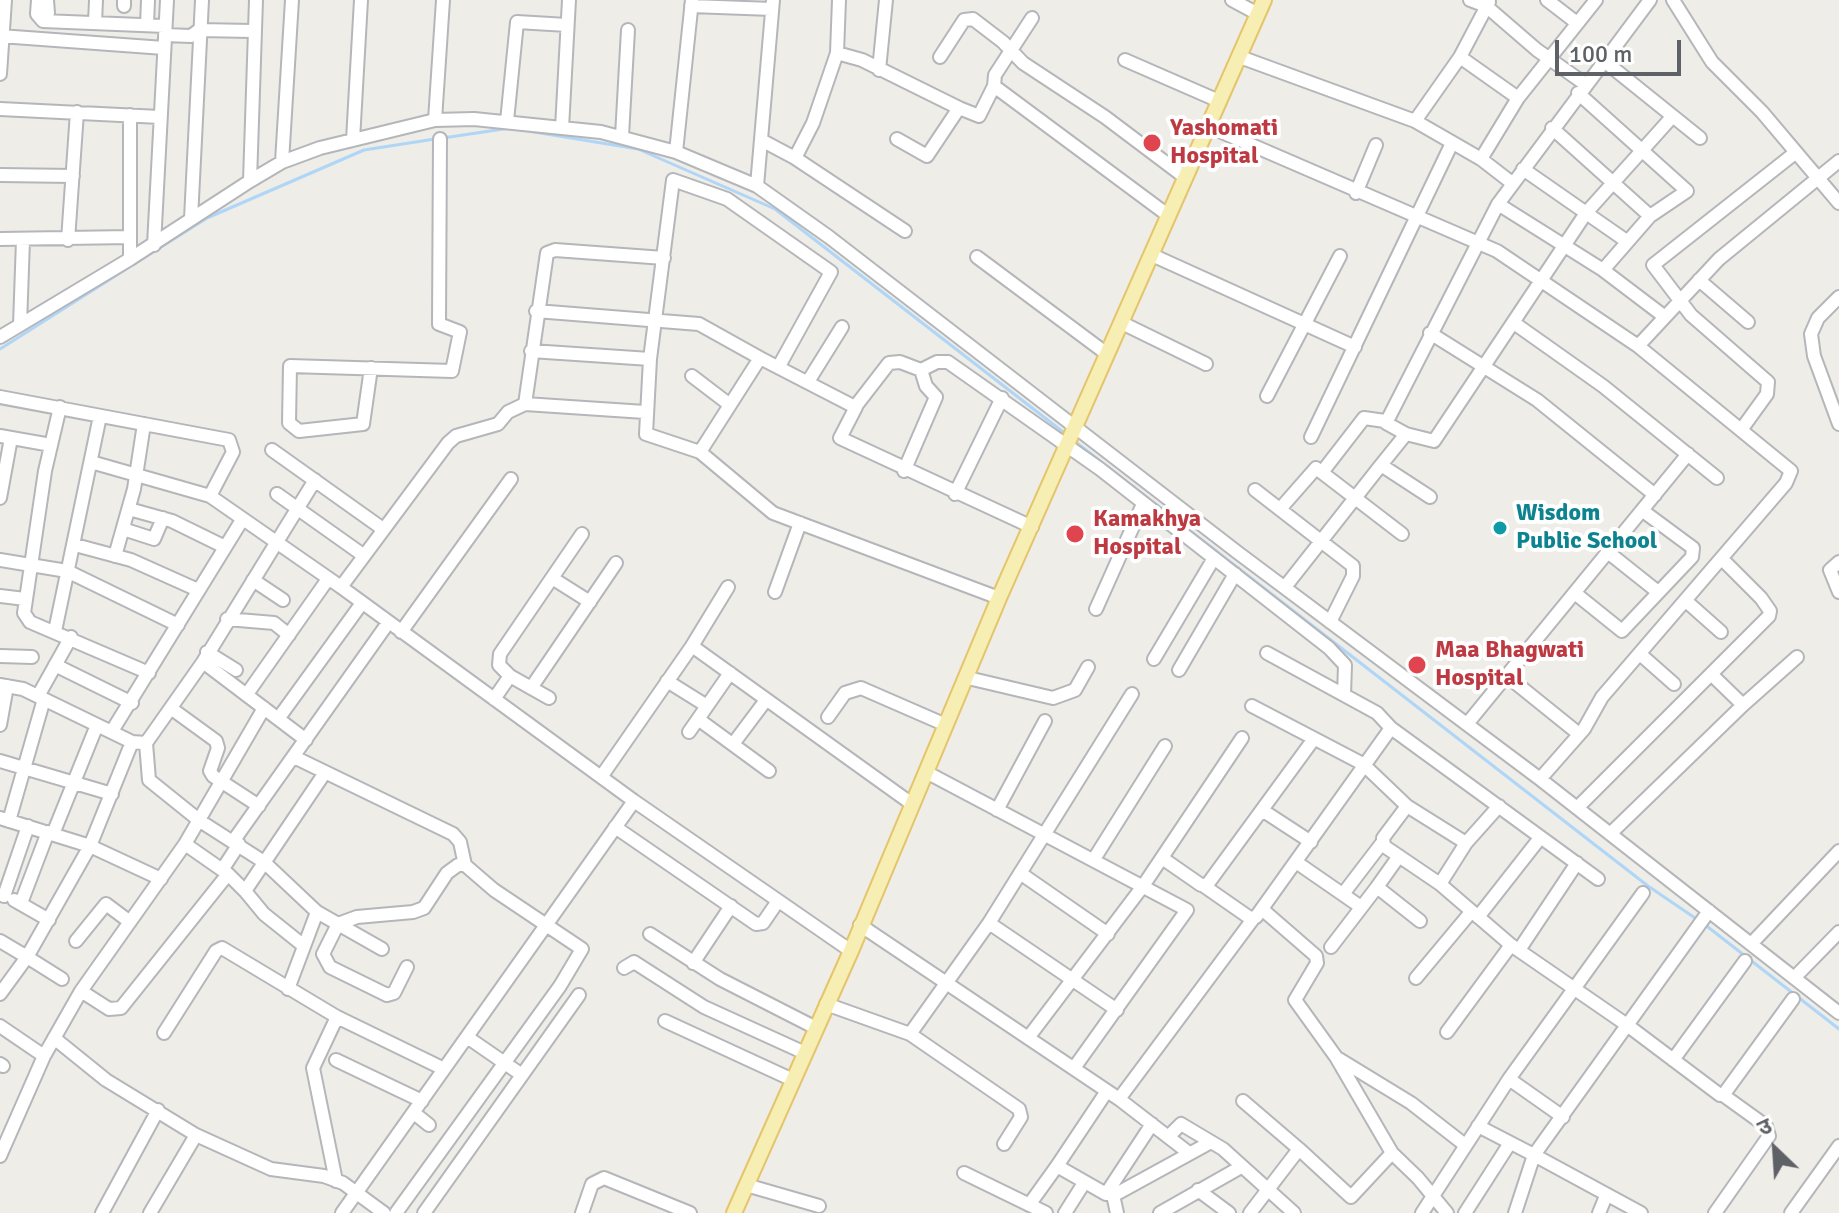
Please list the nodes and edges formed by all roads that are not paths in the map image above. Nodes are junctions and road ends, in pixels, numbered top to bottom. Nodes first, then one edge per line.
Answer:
1 (5, 0) edge
2 (38, 0) edge
3 (96, 0) edge
4 (148, 0) edge
5 (167, 0) edge
6 (202, 0) edge
7 (256, 0) edge
8 (292, 0) edge
9 (361, 0) edge
10 (443, 0) edge
11 (569, 0) edge
12 (839, 0) edge
13 (886, 0) edge
14 (1232, 0) edge
15 (1470, 0) edge
16 (1547, 0) edge
17 (1596, 0) edge
18 (1650, 0) edge
19 (1673, 0) edge
20 (692, 3) edge
21 (1488, 3) edge
22 (772, 4) edge
23 (1261, 7) edge
24 (45, 11) edge
25 (1032, 18) dead end
26 (95, 19) junction
27 (147, 22) junction
28 (1577, 23) junction
29 (567, 25) junction
30 (165, 27) junction
31 (199, 30) junction
32 (628, 30) dead end
33 (252, 31) junction
34 (1, 36) edge
35 (35, 41) junction
36 (164, 48) junction
37 (1012, 51) junction
38 (837, 53) junction
39 (940, 57) dead end
40 (1240, 57) junction
41 (1460, 57) junction
42 (1549, 57) junction
43 (1125, 60) dead end
44 (1603, 60) junction
45 (879, 70) junction
46 (0, 74) edge
47 (994, 86) junction
48 (1582, 88) junction
49 (1518, 98) junction
50 (1219, 101) junction
51 (959, 108) junction
52 (0, 109) edge
53 (77, 112) junction
54 (130, 115) junction
55 (160, 117) junction
56 (1672, 117) junction
57 (435, 120) junction
58 (507, 121) junction
59 (1415, 121) junction
60 (1210, 127) junction
61 (562, 128) junction
62 (1552, 128) junction
63 (622, 136) junction
64 (1700, 138) dead end
65 (440, 139) dead end
66 (897, 139) dead end
67 (353, 140) junction
68 (763, 141) junction
69 (1452, 143) junction
70 (1376, 145) dead end
71 (1643, 150) junction
72 (676, 152) junction
73 (1795, 153) junction
74 (795, 158) junction
75 (1481, 159) junction
76 (1839, 161) edge
77 (282, 162) junction
78 (1523, 169) junction
79 (0, 175) edge
80 (73, 176) junction
81 (1186, 178) junction
82 (1816, 180) junction
83 (250, 181) junction
84 (1512, 183) junction
85 (1612, 185) junction
86 (757, 186) junction
87 (1356, 193) junction
88 (1839, 203) edge
89 (1498, 204) junction
90 (1586, 213) junction
91 (1169, 216) junction
92 (1650, 216) junction
93 (1418, 218) junction
94 (191, 219) junction
95 (905, 231) dead end
96 (130, 237) junction
97 (0, 239) edge
98 (23, 240) junction
99 (68, 240) junction
100 (1625, 240) junction
101 (1477, 241) junction
102 (154, 245) junction
103 (1566, 246) junction
104 (1152, 255) junction
105 (1340, 256) dead end
106 (977, 257) dead end
107 (664, 258) junction
108 (130, 259) junction
109 (1603, 270) junction
110 (1699, 280) junction
111 (1542, 281) junction
112 (1839, 297) edge
113 (1678, 301) junction
114 (536, 311) junction
115 (1665, 317) junction
116 (657, 318) junction
117 (1748, 322) dead end
118 (1122, 323) junction
119 (1304, 323) junction
120 (1514, 323) junction
121 (20, 325) junction
122 (842, 327) dead end
123 (1430, 333) junction
124 (0, 337) edge
125 (1638, 346) junction
126 (1355, 347) junction
127 (531, 351) junction
128 (1107, 354) junction
129 (760, 358) junction
130 (650, 359) junction
131 (1206, 364) dead end
132 (779, 366) junction
133 (1487, 366) junction
134 (371, 368) junction
135 (921, 370) junction
136 (692, 376) dead end
137 (809, 380) junction
138 (1267, 396) dead end
139 (0, 397) edge
140 (1002, 398) junction
141 (525, 404) junction
142 (730, 405) junction
143 (60, 407) junction
144 (856, 407) junction
145 (645, 412) junction
146 (100, 416) junction
147 (1385, 421) junction
148 (144, 424) junction
149 (1839, 424) edge
150 (1741, 430) junction
151 (1406, 434) junction
152 (5, 437) edge
153 (1311, 437) dead end
154 (1071, 438) junction
155 (51, 445) junction
156 (272, 450) dead end
157 (700, 452) junction
158 (1688, 454) junction
159 (91, 462) junction
160 (1381, 465) junction
161 (904, 471) junction
162 (1323, 471) junction
163 (136, 473) junction
164 (1717, 478) dead end
165 (511, 479) dead end
166 (315, 480) junction
167 (1255, 490) dead end
168 (277, 494) dead end
169 (955, 494) junction
170 (1655, 495) junction
171 (210, 496) junction
172 (1355, 497) junction
173 (1430, 497) dead end
174 (0, 498) edge
175 (1143, 504) junction
176 (129, 509) junction
177 (297, 509) junction
178 (1280, 509) junction
179 (1643, 511) junction
180 (163, 518) junction
181 (242, 520) junction
182 (800, 523) junction
183 (1032, 527) junction
184 (123, 529) junction
185 (383, 529) junction
186 (582, 534) dead end
187 (1402, 534) dead end
188 (1320, 543) junction
189 (275, 544) junction
190 (75, 545) junction
191 (225, 547) junction
192 (1609, 553) junction
193 (363, 555) junction
194 (115, 556) junction
195 (1214, 558) junction
196 (0, 560) edge
197 (1723, 560) junction
198 (1839, 562) edge
199 (616, 563) dead end
200 (32, 565) junction
201 (67, 571) junction
202 (1235, 574) junction
203 (552, 578) junction
204 (328, 579) junction
205 (253, 580) junction
206 (341, 587) junction
207 (728, 587) dead end
208 (1285, 587) junction
209 (198, 590) junction
210 (775, 592) dead end
211 (1658, 592) junction
212 (1839, 592) edge
213 (1576, 594) junction
214 (0, 596) edge
215 (999, 598) junction
216 (25, 599) junction
217 (283, 600) dead end
218 (1686, 601) junction
219 (590, 602) junction
220 (362, 603) junction
221 (1096, 609) dead end
222 (227, 619) junction
223 (1330, 622) junction
224 (388, 623) junction
225 (178, 625) junction
226 (55, 631) junction
227 (401, 632) junction
228 (1721, 632) dead end
229 (289, 635) junction
230 (71, 637) junction
231 (692, 646) junction
232 (1267, 653) dead end
233 (1640, 654) junction
234 (0, 656) edge
235 (32, 657) dead end
236 (205, 657) junction
237 (1797, 657) dead end
238 (1154, 659) dead end
239 (55, 665) junction
240 (1088, 667) dead end
241 (236, 670) dead end
242 (1179, 670) dead end
243 (149, 673) junction
244 (730, 673) junction
245 (1711, 674) junction
246 (510, 676) junction
247 (1507, 676) junction
248 (968, 678) junction
249 (667, 681) junction
250 (1674, 684) dead end
251 (4, 686) edge
252 (531, 688) junction
253 (247, 694) junction
254 (1132, 694) dead end
255 (1344, 695) junction
256 (41, 698) junction
257 (549, 698) dead end
258 (494, 699) junction
259 (766, 700) junction
260 (132, 703) junction
261 (1743, 705) junction
262 (707, 706) junction
263 (1252, 706) dead end
264 (264, 708) junction
265 (172, 709) junction
266 (828, 717) dead end
267 (278, 719) junction
268 (698, 719) junction
269 (1045, 721) dead end
270 (1467, 724) junction
271 (0, 725) edge
272 (97, 725) junction
273 (946, 725) junction
274 (1391, 728) junction
275 (112, 731) junction
276 (689, 732) dead end
277 (1579, 734) junction
278 (1242, 738) dead end
279 (306, 740) junction
280 (1313, 740) junction
281 (132, 742) junction
282 (146, 743) junction
283 (733, 744) junction
284 (1165, 746) dead end
285 (294, 757) junction
286 (0, 761) edge
287 (1363, 764) junction
288 (24, 766) junction
289 (769, 771) dead end
290 (926, 772) junction
291 (324, 774) junction
292 (601, 777) junction
293 (1540, 779) junction
294 (73, 781) junction
295 (222, 782) junction
296 (112, 794) junction
297 (634, 801) junction
298 (912, 804) junction
299 (259, 806) junction
300 (1407, 806) junction
301 (1499, 806) junction
302 (1578, 807) junction
303 (997, 810) junction
304 (1262, 810) junction
305 (4, 820) edge
306 (200, 821) junction
307 (28, 826) junction
308 (615, 827) junction
309 (51, 833) junction
310 (1045, 834) junction
311 (1610, 834) junction
312 (1540, 838) junction
313 (237, 842) junction
314 (1311, 842) junction
315 (1382, 843) junction
316 (1466, 843) junction
317 (185, 844) junction
318 (90, 846) junction
319 (1839, 851) edge
320 (1399, 856) junction
321 (1162, 858) junction
322 (1094, 859) junction
323 (264, 862) junction
324 (1296, 862) junction
325 (1577, 863) junction
326 (465, 865) junction
327 (225, 872) junction
328 (1020, 873) junction
329 (161, 879) junction
330 (1598, 879) dead end
331 (1440, 884) junction
332 (1143, 886) junction
333 (1204, 886) junction
334 (1377, 887) junction
335 (245, 891) junction
336 (1643, 893) dead end
337 (1343, 894) junction
338 (2, 895) edge
339 (778, 901) junction
340 (21, 903) junction
341 (731, 906) junction
342 (1361, 907) junction
343 (317, 912) junction
344 (1258, 914) junction
345 (1474, 915) junction
346 (1704, 917) junction
347 (49, 920) junction
348 (1420, 921) dead end
349 (130, 922) junction
350 (989, 923) junction
351 (338, 924) junction
352 (860, 925) junction
353 (546, 926) junction
354 (1839, 932) edge
355 (650, 934) dead end
356 (1108, 934) junction
357 (0, 941) edge
358 (76, 941) dead end
359 (1751, 944) junction
360 (304, 946) junction
361 (1331, 947) dead end
362 (1515, 948) junction
363 (382, 949) dead end
364 (851, 951) junction
365 (27, 957) junction
366 (1745, 961) dead end
367 (693, 963) junction
368 (407, 967) dead end
369 (624, 968) dead end
370 (1416, 978) dead end
371 (1794, 978) junction
372 (62, 979) dead end
373 (1072, 979) junction
374 (945, 984) junction
375 (288, 989) junction
376 (1575, 989) junction
377 (81, 991) junction
378 (0, 994) edge
379 (579, 995) dead end
380 (1793, 999) dead end
381 (826, 1004) junction
382 (1117, 1010) junction
383 (1839, 1013) edge
384 (337, 1017) junction
385 (665, 1021) dead end
386 (1627, 1025) junction
387 (0, 1026) edge
388 (816, 1028) junction
389 (1447, 1032) dead end
390 (164, 1033) dead end
391 (910, 1034) junction
392 (467, 1037) junction
393 (54, 1038) junction
394 (1028, 1038) junction
395 (805, 1053) junction
396 (44, 1056) junction
397 (1336, 1057) junction
398 (336, 1060) dead end
399 (1673, 1060) junction
400 (503, 1061) junction
401 (1074, 1068) junction
402 (444, 1069) junction
403 (522, 1075) junction
404 (1509, 1079) junction
405 (793, 1080) junction
406 (1107, 1091) junction
407 (1723, 1095) junction
408 (1119, 1099) junction
409 (422, 1101) junction
410 (1243, 1101) dead end
411 (158, 1110) junction
412 (414, 1113) junction
413 (1563, 1117) junction
414 (1152, 1124) junction
415 (429, 1125) dead end
416 (1478, 1126) junction
417 (196, 1135) junction
418 (1169, 1136) junction
419 (1211, 1142) junction
420 (1510, 1143) junction
421 (1004, 1144) dead end
422 (1465, 1145) junction
423 (1839, 1146) edge
424 (2, 1148) edge
425 (1299, 1149) junction
426 (1189, 1153) junction
427 (1392, 1153) junction
428 (1534, 1155) junction
429 (1057, 1166) junction
430 (1241, 1167) junction
431 (964, 1173) dead end
432 (336, 1181) junction
433 (1084, 1183) junction
434 (746, 1185) junction
435 (1198, 1190) junction
436 (1268, 1190) junction
437 (357, 1192) junction
438 (1110, 1195) junction
439 (1434, 1196) junction
440 (1606, 1196) junction
441 (1029, 1205) junction
442 (819, 1206) dead end
443 (102, 1213) edge
444 (150, 1213) edge
445 (342, 1213) edge
446 (384, 1213) edge
447 (396, 1213) edge
448 (424, 1213) edge
449 (582, 1213) edge
450 (690, 1213) edge
451 (734, 1213) edge
452 (1046, 1213) edge
453 (1065, 1213) edge
454 (1117, 1213) edge
455 (1160, 1213) edge
456 (1229, 1213) edge
457 (1250, 1213) edge
458 (1294, 1213) edge
459 (1422, 1213) edge
460 (1447, 1213) edge
461 (1465, 1213) edge
462 (1515, 1213) edge
463 (1599, 1213) edge
464 (1641, 1213) edge
465 (1715, 1213) edge
466 (1791, 1213) edge

1 - 34 street
2 - 24 street
3 - 26 street
4 - 27 street
5 - 30 street
6 - 31 street
7 - 33 street
8 - 77 street
9 - 67 street
10 - 57 street
11 - 29 street
12 - 38 street
13 - 45 street
14 - 23 street
15 - 21 street
16 - 28 street
17 - 28 street
18 - 44 street
19 - 73 street
20 - 22 street
20 - 72 street
21 - 41 street
21 - 42 street
22 - 68 street
23 - 40 main road
24 - 26 street
24 - 35 street
25 - 37 street
26 - 27 street
27 - 30 street
28 - 42 street
29 - 58 street
29 - 61 street
30 - 31 street
30 - 36 street
31 - 33 street
31 - 94 street
32 - 63 street
33 - 83 street
34 - 35 street
34 - 46 street
35 - 36 street
36 - 55 street
37 - 39 street
37 - 47 street
37 - 81 street
38 - 45 street
38 - 74 street
40 - 50 main road
40 - 59 street
41 - 49 street
41 - 59 street
42 - 48 street
42 - 49 street
43 - 50 street
44 - 48 street
44 - 56 street
45 - 51 street
47 - 51 street
47 - 91 street
48 - 62 street
48 - 71 street
49 - 75 street
50 - 60 main road
51 - 66 street
52 - 53 street
53 - 54 street
53 - 80 street
54 - 55 street
54 - 96 street
55 - 102 street
56 - 64 street
56 - 71 street
57 - 58 street
57 - 67 street
58 - 61 street
59 - 69 street
60 - 81 main road
60 - 87 street
61 - 63 street
62 - 78 street
62 - 85 street
63 - 72 street
65 - 134 street
67 - 77 street
68 - 74 street
68 - 86 street
69 - 75 street
69 - 93 street
70 - 87 street
71 - 85 street
71 - 92 street
72 - 86 street
73 - 82 street
73 - 113 street
74 - 95 street
75 - 84 street
76 - 82 street
77 - 83 street
78 - 84 street
78 - 90 street
79 - 80 street
80 - 99 street
81 - 91 main road
82 - 88 street
82 - 110 street
83 - 94 street
84 - 89 street
85 - 90 street
85 - 92 street
86 - 154 street
87 - 93 street
89 - 101 street
89 - 103 street
90 - 100 street
90 - 103 street
91 - 104 main road
92 - 100 street
93 - 101 street
93 - 126 street
94 - 102 street
96 - 99 street
96 - 108 street
97 - 98 street
98 - 99 street
98 - 121 street
100 - 109 street
101 - 111 street
101 - 123 street
102 - 108 street
103 - 109 street
103 - 111 street
104 - 118 main road
104 - 119 street
105 - 119 street
106 - 128 street
107 - 114 street
107 - 116 street
107 - 132 street
108 - 121 street
109 - 115 street
110 - 113 street
110 - 117 street
111 - 120 street
111 - 125 street
112 - 149 street
113 - 115 street
113 - 150 street
114 - 116 street
114 - 127 street
115 - 125 street
116 - 129 street
116 - 130 street
118 - 128 main road
118 - 131 street
119 - 126 street
119 - 138 street
120 - 133 street
120 - 158 street
121 - 124 street
122 - 137 street
123 - 133 street
123 - 147 street
125 - 150 street
126 - 153 street
127 - 130 street
127 - 141 street
128 - 154 main road
129 - 132 street
129 - 142 street
130 - 145 street
132 - 137 street
133 - 151 street
133 - 170 street
134 - 134 street
135 - 140 street
135 - 144 street
135 - 161 street
136 - 142 street
137 - 144 street
139 - 143 street
140 - 154 street
140 - 169 street
141 - 145 street
141 - 185 street
142 - 157 street
143 - 146 street
143 - 155 street
144 - 161 street
145 - 157 street
146 - 148 street
146 - 159 street
147 - 151 street
147 - 162 street
148 - 163 street
148 - 171 street
150 - 197 street
151 - 160 street
152 - 155 street
152 - 174 street
154 - 175 street
154 - 183 main road
154 - 208 street
155 - 200 street
156 - 166 street
157 - 182 street
158 - 164 street
158 - 170 street
159 - 163 street
159 - 190 street
160 - 172 street
160 - 173 street
161 - 169 street
162 - 172 street
162 - 178 street
163 - 171 street
163 - 176 street
165 - 227 street
166 - 177 street
166 - 185 street
167 - 178 street
168 - 177 street
169 - 183 street
170 - 179 street
171 - 181 street
172 - 187 street
172 - 188 street
175 - 195 street
175 - 221 street
176 - 180 street
176 - 184 street
177 - 189 street
177 - 193 street
178 - 188 street
179 - 192 street
179 - 211 street
180 - 184 street
180 - 191 street
181 - 189 street
181 - 191 street
182 - 210 street
182 - 215 street
183 - 215 main road
184 - 194 street
185 - 193 street
186 - 203 street
188 - 208 street
188 - 223 street
189 - 204 street
189 - 205 street
190 - 194 street
190 - 201 street
191 - 209 street
192 - 211 street
192 - 213 street
193 - 206 street
194 - 209 street
195 - 202 street
195 - 238 street
196 - 200 street
197 - 218 street
197 - 245 street
198 - 212 street
199 - 219 street
200 - 201 street
200 - 216 street
201 - 225 street
201 - 226 street
202 - 242 street
202 - 255 street
203 - 219 street
203 - 246 street
204 - 206 street
204 - 229 street
205 - 217 street
205 - 222 street
206 - 220 street
207 - 231 street
208 - 223 street
209 - 225 street
211 - 213 street
213 - 247 street
214 - 216 street
215 - 248 main road
216 - 226 street
218 - 228 street
218 - 233 street
219 - 252 street
220 - 224 street
220 - 267 street
222 - 229 street
222 - 236 street
223 - 270 street
224 - 227 street
224 - 279 street
225 - 243 street
226 - 230 street
227 - 258 street
229 - 253 street
230 - 239 street
230 - 243 street
231 - 244 street
231 - 249 street
232 - 255 street
233 - 250 street
233 - 277 street
234 - 235 street
236 - 241 street
236 - 253 street
236 - 265 street
237 - 261 street
239 - 256 street
239 - 260 street
240 - 248 street
243 - 260 street
244 - 259 street
244 - 262 street
245 - 261 street
245 - 302 street
246 - 252 street
246 - 258 street
247 - 270 street
247 - 277 street
248 - 273 main road
249 - 262 street
249 - 292 street
251 - 256 street
251 - 271 street
252 - 257 street
253 - 264 street
254 - 310 street
255 - 274 street
256 - 272 street
256 - 288 street
258 - 292 street
259 - 283 street
259 - 298 street
260 - 275 street
261 - 311 street
262 - 268 street
263 - 280 street
264 - 267 street
264 - 295 street
265 - 282 street
265 - 295 street
266 - 273 street
267 - 279 street
268 - 276 street
268 - 283 street
269 - 303 street
270 - 293 street
272 - 275 street
272 - 294 street
273 - 290 main road
274 - 287 street
274 - 301 street
275 - 281 street
277 - 293 street
278 - 321 street
279 - 285 street
280 - 287 street
280 - 304 street
281 - 282 street
281 - 296 street
282 - 306 street
283 - 289 street
284 - 322 street
285 - 291 street
285 - 299 street
286 - 288 street
287 - 300 street
287 - 314 street
288 - 294 street
288 - 305 street
290 - 298 main road
290 - 303 street
291 - 323 street
291 - 326 street
292 - 297 street
293 - 302 street
294 - 296 street
294 - 309 street
295 - 299 street
295 - 306 street
296 - 318 street
297 - 308 street
297 - 339 street
298 - 352 main road
299 - 313 street
300 - 315 street
300 - 316 street
301 - 312 street
301 - 316 street
302 - 311 street
303 - 310 street
304 - 314 street
304 - 333 street
305 - 307 street
306 - 313 street
306 - 317 street
307 - 309 street
307 - 338 street
308 - 341 street
308 - 353 street
309 - 318 street
309 - 340 street
310 - 322 street
310 - 328 street
311 - 346 street
312 - 325 street
312 - 345 street
313 - 323 street
313 - 327 street
314 - 324 street
315 - 320 street
315 - 337 street
316 - 331 street
317 - 327 street
317 - 329 street
318 - 329 street
318 - 347 street
319 - 359 street
320 - 331 street
320 - 334 street
321 - 332 street
321 - 333 street
322 - 332 street
323 - 335 street
323 - 343 street
324 - 337 street
324 - 344 street
325 - 330 street
325 - 362 street
326 - 351 street
326 - 353 street
327 - 335 street
327 - 377 street
328 - 350 street
328 - 356 street
329 - 349 street
331 - 345 street
332 - 356 street
332 - 382 street
333 - 344 street
334 - 342 street
334 - 348 street
335 - 360 street
336 - 376 street
337 - 342 street
338 - 340 street
339 - 341 street
339 - 364 street
340 - 347 street
341 - 367 street
342 - 361 street
343 - 351 street
343 - 360 street
344 - 397 street
344 - 408 street
345 - 362 street
345 - 370 street
346 - 359 street
346 - 386 street
347 - 365 street
349 - 358 street
349 - 377 street
350 - 373 street
350 - 374 street
351 - 363 street
351 - 368 street
352 - 364 main road
352 - 374 street
353 - 392 street
353 - 400 street
354 - 371 street
355 - 367 street
356 - 373 street
357 - 365 street
359 - 371 street
360 - 375 street
362 - 376 street
362 - 389 street
364 - 381 main road
365 - 372 street
365 - 378 street
366 - 399 street
367 - 388 street
369 - 395 street
371 - 383 street
373 - 382 street
373 - 394 street
374 - 391 street
374 - 394 street
375 - 384 street
375 - 390 street
376 - 386 street
376 - 404 street
377 - 393 street
379 - 403 street
380 - 407 street
381 - 388 main road
381 - 391 street
382 - 401 street
384 - 402 street
384 - 432 street
385 - 405 street
386 - 399 street
386 - 413 street
387 - 396 street
388 - 395 main road
391 - 421 street
392 - 400 street
392 - 402 street
393 - 396 street
393 - 411 street
394 - 401 street
395 - 405 main road
396 - 424 street
397 - 422 street
397 - 427 street
398 - 409 street
399 - 407 street
400 - 403 street
400 - 447 street
401 - 406 street
402 - 409 street
403 - 448 street
404 - 413 street
404 - 416 street
405 - 434 main road
406 - 408 street
406 - 429 street
407 - 465 street
408 - 414 street
409 - 412 street
410 - 425 street
411 - 417 street
411 - 443 street
412 - 415 street
412 - 437 street
413 - 428 street
414 - 418 street
414 - 438 street
416 - 420 street
416 - 422 street
417 - 432 street
417 - 444 street
418 - 419 street
418 - 426 street
419 - 426 street
419 - 430 street
420 - 428 street
420 - 461 street
422 - 439 street
423 - 466 street
425 - 427 street
425 - 436 street
426 - 438 street
427 - 439 street
428 - 440 street
428 - 462 street
429 - 433 street
429 - 441 street
430 - 435 street
430 - 436 street
431 - 441 street
432 - 437 street
433 - 438 street
433 - 453 street
434 - 442 street
434 - 451 main road
435 - 455 street
435 - 456 street
436 - 457 street
436 - 458 street
437 - 445 street
437 - 446 street
438 - 454 street
439 - 459 street
439 - 460 street
440 - 463 street
440 - 464 street
441 - 452 street
449 - 450 street

